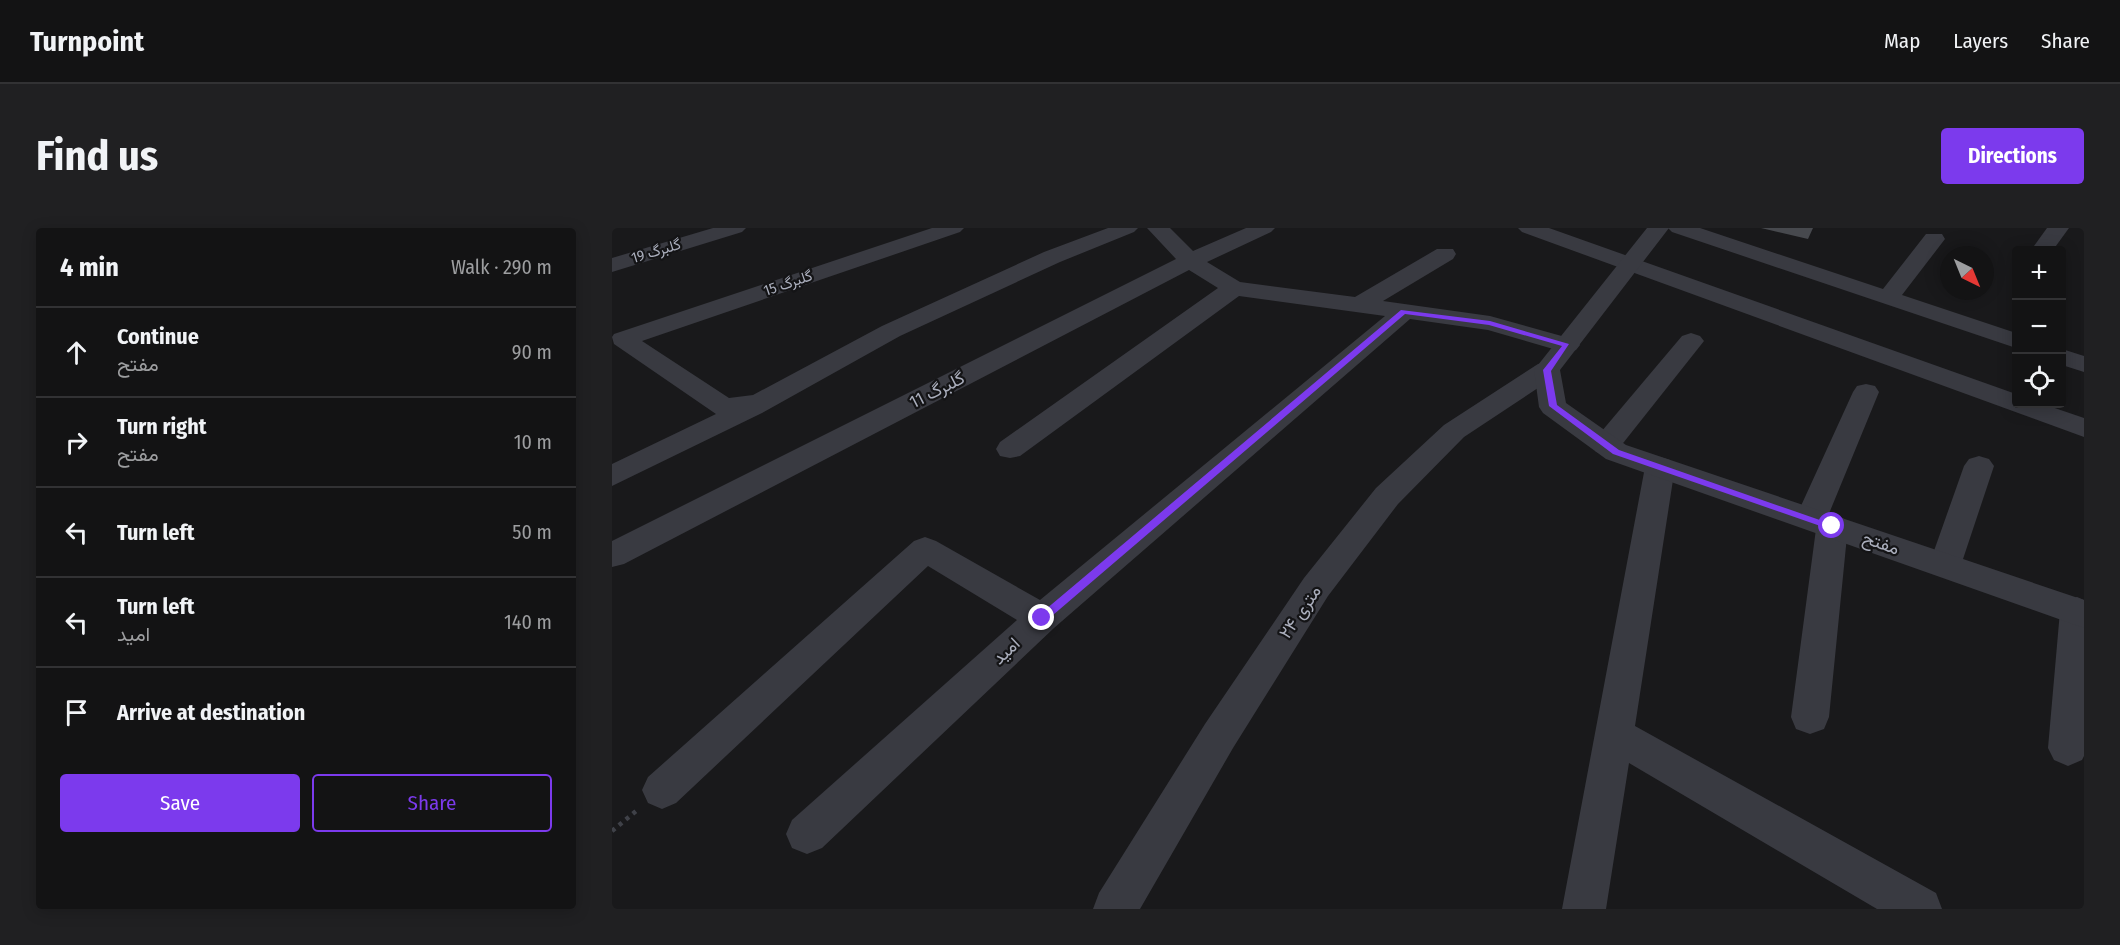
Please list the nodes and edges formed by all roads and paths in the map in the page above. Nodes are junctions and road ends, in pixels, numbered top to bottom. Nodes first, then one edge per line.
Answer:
1 (735, 228) edge
2 (953, 228) edge
3 (1127, 228) edge
4 (1158, 228) edge
5 (1264, 228) edge
6 (1528, 228) edge
7 (1658, 228) edge
8 (1679, 228) edge
9 (2058, 228) edge
10 (1934, 239) dead end
11 (2045, 246) edge
12 (1445, 254) dead end
13 (1190, 261) junction
14 (612, 265) edge
15 (1630, 265) junction
16 (1234, 288) junction
17 (1888, 298) junction
18 (1358, 306) junction
19 (1404, 312) junction
20 (1691, 341) dead end
21 (2012, 341) edge
22 (1557, 358) junction
23 (2066, 359) edge
24 (2084, 364) edge
25 (1866, 392) dead end
26 (759, 403) junction
27 (2084, 428) edge
28 (1606, 445) junction
29 (1010, 449) dead end
30 (1979, 466) dead end
31 (1660, 467) junction
32 (612, 476) edge
33 (1821, 523) junction
34 (612, 555) edge
35 (1945, 566) junction
36 (2080, 613) edge
37 (1042, 618) junction
38 (1810, 717) dead end
39 (1614, 734) junction
40 (2068, 748) dead end
41 (662, 790) dead end
42 (807, 834) dead end
43 (1588, 907) edge
44 (1115, 909) edge
45 (1920, 909) edge

1 - 14 street, گلبرگ 19
2 - 26 street, گلبرگ 15
3 - 26 street
4 - 13 street
5 - 13 street, گلبرگ 11
6 - 15 street
7 - 15 street
8 - 17 street
9 - 11 street
10 - 17 street
12 - 18 street
13 - 16 street
13 - 34 street, گلبرگ 11
15 - 22 street
15 - 27 street
16 - 18 street
16 - 29 street
17 - 21 street
18 - 19 street
19 - 22 street
19 - 37 street, امید
20 - 28 street
22 - 28 street, مفتح
22 - 44 street, ۲۴ متری
23 - 24 street
25 - 33 street
26 - 32 street
28 - 31 street, مفتح
30 - 35 street
31 - 33 street, مفتح
31 - 39 street
33 - 35 street, مفتح
33 - 38 street
35 - 36 street, مفتح
36 - 40 street
37 - 41 street
37 - 42 street, امید
39 - 43 street
39 - 45 street

